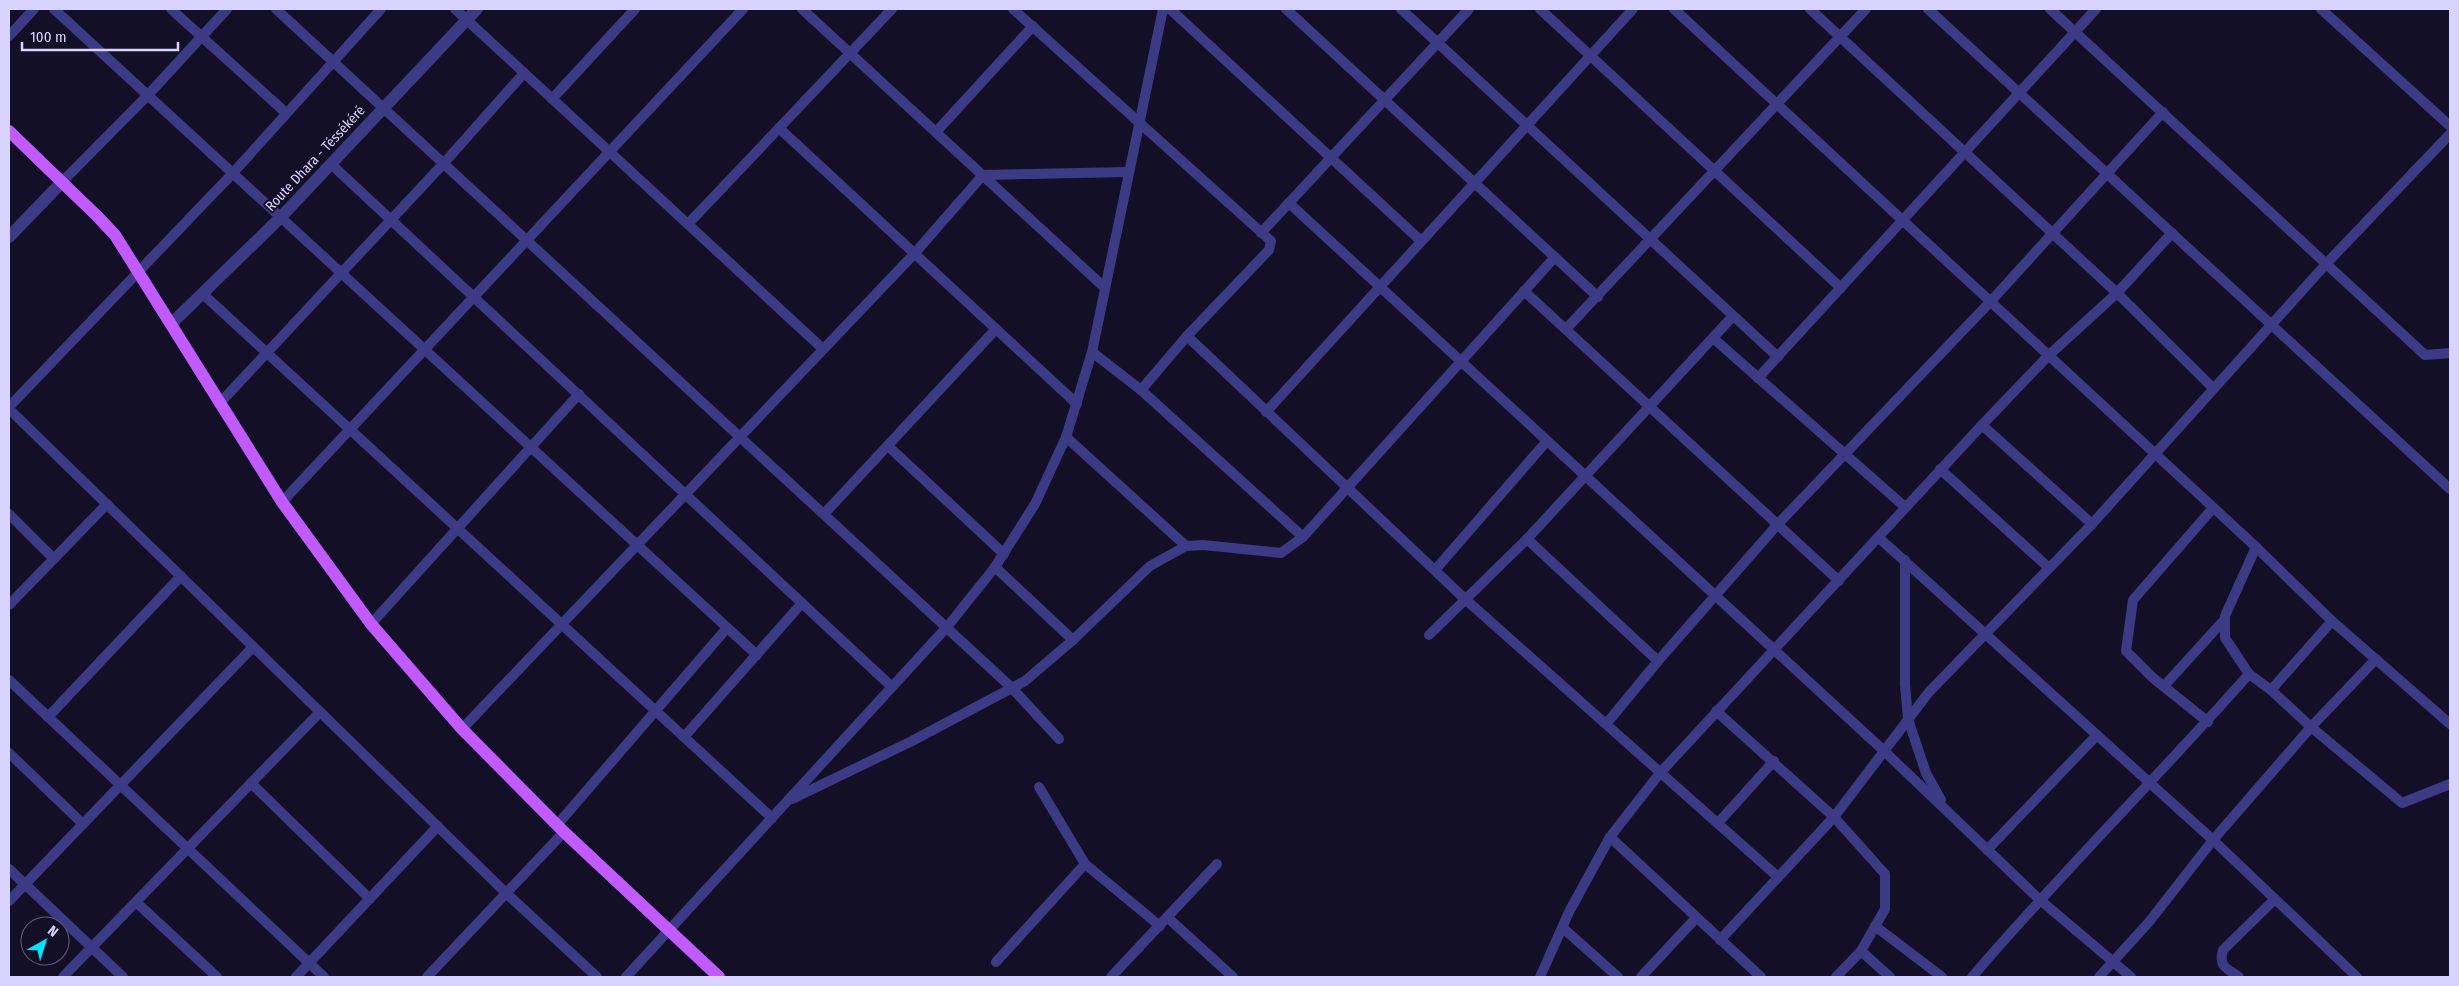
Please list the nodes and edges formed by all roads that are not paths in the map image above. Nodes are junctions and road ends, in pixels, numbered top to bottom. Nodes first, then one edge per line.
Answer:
1 (34, 9) edge
2 (54, 9) edge
3 (171, 9) edge
4 (226, 9) edge
5 (276, 9) edge
6 (381, 9) edge
7 (455, 9) edge
8 (477, 9) edge
9 (635, 9) edge
10 (743, 9) edge
11 (802, 9) edge
12 (892, 9) edge
13 (1013, 9) edge
14 (1162, 9) edge
15 (1170, 9) edge
16 (1286, 9) edge
17 (1401, 9) edge
18 (1469, 9) edge
19 (1540, 9) edge
20 (1633, 9) edge
21 (1674, 9) edge
22 (1810, 9) edge
23 (1866, 9) edge
24 (1928, 9) edge
25 (2050, 9) edge
26 (2096, 9) edge
27 (2321, 9) edge
28 (467, 20) junction
29 (1032, 26) junction
30 (2075, 32) junction
31 (9, 36) edge
32 (201, 36) junction
33 (1840, 37) junction
34 (1438, 42) junction
35 (850, 54) junction
36 (1590, 55) junction
37 (333, 61) junction
38 (524, 73) junction
39 (2019, 93) junction
40 (148, 95) junction
41 (552, 99) junction
42 (1384, 100) junction
43 (1776, 104) junction
44 (384, 107) junction
45 (2163, 112) junction
46 (286, 113) junction
47 (1139, 123) junction
48 (1527, 125) junction
49 (2450, 126) edge
50 (779, 128) junction
51 (9, 131) edge
52 (936, 132) junction
53 (2450, 134) edge
54 (609, 152) junction
55 (1965, 152) junction
56 (1331, 158) junction
57 (444, 163) junction
58 (331, 164) junction
59 (1714, 170) junction
60 (1128, 172) junction
61 (2106, 173) junction
62 (232, 174) junction
63 (983, 175) junction
64 (62, 182) junction
65 (1474, 183) junction
66 (1289, 203) junction
67 (281, 217) junction
68 (391, 220) junction
69 (1902, 221) junction
70 (688, 224) junction
71 (1261, 233) junction
72 (2053, 233) junction
73 (2172, 233) junction
74 (9, 237) edge
75 (527, 240) junction
76 (1651, 240) junction
77 (1421, 241) junction
78 (914, 254) junction
79 (1555, 257) junction
80 (2326, 264) junction
81 (139, 271) junction
82 (342, 273) junction
83 (1104, 287) junction
84 (1380, 287) junction
85 (1841, 288) junction
86 (1524, 291) junction
87 (2117, 293) junction
88 (204, 295) junction
89 (474, 297) junction
90 (1598, 297) junction
91 (1990, 301) junction
92 (1733, 316) junction
93 (171, 324) junction
94 (2272, 326) junction
95 (996, 329) junction
96 (1566, 330) junction
97 (1187, 336) junction
98 (1712, 338) junction
99 (823, 349) junction
100 (424, 350) junction
101 (1092, 352) junction
102 (267, 353) junction
103 (2450, 353) edge
104 (2048, 356) junction
105 (1778, 357) junction
106 (1461, 363) junction
107 (1758, 378) junction
108 (2214, 388) junction
109 (1140, 390) junction
110 (578, 394) junction
111 (219, 404) junction
112 (1077, 404) junction
113 (1650, 406) junction
114 (9, 408) edge
115 (1266, 412) junction
116 (1982, 425) junction
117 (350, 430) junction
118 (740, 436) junction
119 (1066, 437) junction
120 (1547, 441) junction
121 (888, 446) junction
122 (530, 448) junction
123 (2155, 454) junction
124 (1846, 455) junction
125 (1940, 469) junction
126 (1585, 476) junction
127 (1348, 487) junction
128 (2450, 489) edge
129 (685, 493) junction
130 (282, 502) junction
131 (107, 504) junction
132 (1905, 508) junction
133 (2213, 508) junction
134 (9, 514) edge
135 (824, 514) junction
136 (2092, 524) junction
137 (1777, 525) junction
138 (458, 529) junction
139 (1303, 537) junction
140 (1878, 537) junction
141 (1527, 539) junction
142 (636, 544) junction
143 (1186, 546) junction
144 (2256, 548) junction
145 (1004, 554) junction
146 (54, 558) junction
147 (1905, 560) junction
148 (995, 567) junction
149 (2049, 568) junction
150 (1435, 570) junction
151 (181, 576) junction
152 (1839, 581) junction
153 (1715, 595) junction
154 (1465, 599) junction
155 (802, 603) junction
156 (9, 605) edge
157 (2225, 619) junction
158 (2332, 622) junction
159 (371, 624) junction
160 (560, 624) junction
161 (727, 628) junction
162 (947, 628) junction
163 (1987, 633) junction
164 (1429, 635) dead end
165 (1073, 640) junction
166 (253, 646) junction
167 (1774, 648) junction
168 (757, 655) junction
169 (2376, 659) junction
170 (1658, 661) junction
171 (2249, 674) junction
172 (9, 680) edge
173 (2164, 686) junction
174 (892, 687) junction
175 (1012, 688) junction
176 (2271, 690) junction
177 (654, 710) junction
178 (1716, 710) junction
179 (320, 712) junction
180 (48, 717) junction
181 (1908, 719) junction
182 (2208, 722) junction
183 (1607, 723) junction
184 (2450, 724) edge
185 (2311, 727) junction
186 (462, 729) junction
187 (2097, 735) junction
188 (684, 737) junction
189 (1059, 739) dead end
190 (1883, 750) junction
191 (9, 753) edge
192 (1774, 762) junction
193 (1660, 773) junction
194 (251, 783) junction
195 (2450, 784) edge
196 (2150, 785) junction
197 (120, 786) junction
198 (1038, 786) dead end
199 (787, 802) junction
200 (1947, 810) junction
201 (1834, 817) junction
202 (772, 818) junction
203 (83, 824) junction
204 (1718, 824) junction
205 (438, 826) junction
206 (560, 829) junction
207 (1610, 837) junction
208 (2213, 840) junction
209 (187, 849) junction
210 (1987, 850) junction
211 (1085, 864) junction
212 (1217, 864) dead end
213 (9, 869) edge
214 (1778, 877) junction
215 (25, 884) junction
216 (506, 893) junction
217 (370, 899) junction
218 (2039, 899) junction
219 (2275, 899) junction
220 (9, 901) edge
221 (136, 902) junction
222 (1168, 917) junction
223 (1696, 918) junction
224 (1160, 926) junction
225 (1875, 926) junction
226 (1563, 928) junction
227 (670, 929) junction
228 (1720, 940) junction
229 (92, 947) junction
230 (1860, 951) junction
231 (2113, 961) junction
232 (996, 962) dead end
233 (309, 963) junction
234 (1114, 976) edge
235 (63, 977) edge
236 (123, 977) edge
237 (217, 977) edge
238 (296, 977) edge
239 (324, 977) edge
240 (428, 977) edge
241 (597, 977) edge
242 (626, 977) edge
243 (720, 977) edge
244 (1233, 977) edge
245 (1540, 977) edge
246 (1618, 977) edge
247 (1642, 977) edge
248 (1761, 977) edge
249 (1836, 977) edge
250 (1890, 977) edge
251 (1942, 977) edge
252 (1972, 977) edge
253 (2099, 977) edge
254 (2131, 977) edge
255 (2239, 977) edge
256 (2358, 977) edge

1 - 31 street
2 - 40 street
3 - 32 street
4 - 32 street
5 - 37 street
6 - 37 street
7 - 28 street
8 - 28 street, Route Dhara - Téssékéré
9 - 41 street
10 - 54 street
11 - 35 street
12 - 35 street
13 - 29 street
14 - 47 street
15 - 56 street
16 - 42 street
17 - 34 street
18 - 34 street
19 - 36 street
20 - 36 street
21 - 43 street
22 - 33 street
23 - 33 street
24 - 39 street
25 - 30 street
26 - 30 street
27 - 49 street
28 - 38 street
28 - 44 street, Route Dhara - Téssékéré
29 - 47 street
29 - 52 street
30 - 39 street
30 - 45 street
32 - 40 street
32 - 46 street
33 - 43 street
33 - 55 street
34 - 42 street
34 - 48 street
35 - 50 street
35 - 52 street
36 - 48 street
36 - 59 street
37 - 44 street
37 - 46 street
38 - 41 street
38 - 57 street
39 - 55 street
39 - 61 street
40 - 62 street
40 - 64 street
41 - 54 street
42 - 56 street
42 - 65 street
43 - 59 street
43 - 69 street
44 - 57 street
44 - 58 street, Route Dhara - Téssékéré
45 - 61 street
45 - 80 street
46 - 62 street
47 - 60 street
47 - 71 street
48 - 65 street
48 - 76 street
50 - 70 street
50 - 78 street
51 - 64 main road
52 - 63 street
53 - 80 street
54 - 70 street
54 - 75 street
55 - 69 street
55 - 72 street
56 - 66 street
56 - 77 street
57 - 68 street
57 - 75 street
58 - 67 street, Route Dhara - Téssékéré
58 - 68 street
59 - 76 street
59 - 85 street
60 - 63 street
60 - 83 street
61 - 72 street
61 - 73 street
62 - 67 street
62 - 81 street
63 - 78 street
63 - 83 street
64 - 74 street
64 - 81 main road
65 - 77 street
65 - 79 street
66 - 71 street
66 - 84 street
67 - 82 street
67 - 88 street, Route Dhara - Téssékéré
68 - 82 street
68 - 89 street
69 - 85 street
69 - 91 street
70 - 99 street
71 - 97 street
72 - 87 street
72 - 91 street
73 - 87 street
73 - 94 street
75 - 89 street
75 - 118 street
76 - 90 street
76 - 92 street
77 - 84 street
78 - 95 street
78 - 99 street
79 - 86 street
79 - 90 street
80 - 94 street
80 - 103 street
81 - 93 main road
81 - 114 street
82 - 100 street
82 - 102 street
83 - 101 street
84 - 106 street
84 - 115 street
85 - 105 street
86 - 96 street
86 - 106 street
87 - 104 street
87 - 108 street
88 - 93 street, Route Dhara - Téssékéré
88 - 102 street
89 - 100 street
89 - 110 street
90 - 96 street
91 - 104 street
91 - 124 street
92 - 98 street
92 - 105 street
93 - 111 main road
94 - 108 street
94 - 128 street
95 - 112 street
95 - 121 street
96 - 113 street
97 - 109 street
97 - 115 street
98 - 107 street
98 - 113 street
99 - 118 street
100 - 117 street
100 - 122 street
101 - 109 street
101 - 112 street
102 - 111 street
102 - 117 street
104 - 116 street
104 - 123 street
105 - 107 street
106 - 120 street
106 - 127 street
107 - 124 street
108 - 123 street
109 - 139 street
110 - 122 street
110 - 129 street
111 - 130 main road
112 - 119 street
113 - 126 street
113 - 137 street
114 - 131 street
115 - 127 street
116 - 125 street
116 - 136 street
117 - 130 street
117 - 138 street
118 - 129 street
118 - 135 street
119 - 143 street
119 - 145 street
120 - 126 street
120 - 150 street
121 - 135 street
121 - 145 street
122 - 138 street
122 - 142 street
123 - 133 street
123 - 136 street
124 - 132 street
124 - 137 street
125 - 132 street
125 - 149 street
126 - 141 street
126 - 153 street
127 - 139 street
127 - 150 street
129 - 142 street
129 - 155 street
130 - 159 main road
131 - 146 street
131 - 151 street
132 - 140 street
133 - 144 street
133 - 173 street
134 - 146 street
135 - 162 street
136 - 149 street
137 - 152 street
137 - 153 street
138 - 159 street
138 - 160 street
139 - 143 street
140 - 147 street
140 - 152 street
141 - 154 street
141 - 170 street
142 - 160 street
142 - 161 street
143 - 165 street
144 - 157 street
144 - 158 street
145 - 148 street
146 - 156 street
147 - 163 street
147 - 181 street
148 - 162 street
148 - 165 street
149 - 163 street
150 - 154 street
151 - 166 street
151 - 180 street
152 - 167 street
153 - 167 street
153 - 170 street
154 - 164 street
154 - 183 street
155 - 168 street
155 - 174 street
157 - 171 street
157 - 173 street
158 - 169 street
158 - 176 street
159 - 186 main road
160 - 177 street
160 - 186 street
161 - 168 street
161 - 177 street
162 - 174 street
162 - 175 street
163 - 181 street
163 - 187 street
165 - 175 street
166 - 179 street
166 - 197 street
167 - 178 street
167 - 190 street
168 - 188 street
169 - 184 street
169 - 185 street
170 - 183 street
171 - 176 street
171 - 182 street
172 - 180 street
173 - 182 street
174 - 199 street
175 - 189 street
175 - 199 street
176 - 185 street
177 - 188 street
177 - 206 street
178 - 192 street
178 - 193 street
179 - 194 street
179 - 205 street
180 - 197 street
181 - 190 street
181 - 200 street
182 - 196 street
183 - 193 street
185 - 195 street
185 - 208 street
186 - 206 main road
187 - 196 street
187 - 210 street
188 - 202 street
190 - 200 street
190 - 201 street
191 - 203 street
192 - 201 street
192 - 204 street
193 - 204 street
193 - 207 street
194 - 209 street
194 - 217 street
196 - 208 street
196 - 218 street
197 - 203 street
197 - 209 street
198 - 211 street
199 - 202 street
200 - 210 street
201 - 214 street
201 - 225 street
202 - 227 street
203 - 215 street
204 - 214 street
205 - 216 street
205 - 217 street
206 - 216 street
206 - 227 main road
207 - 223 street
207 - 226 street
208 - 219 street
208 - 231 street
209 - 221 street
209 - 233 street
210 - 218 street
211 - 224 street
211 - 232 street
212 - 222 street
213 - 215 street
214 - 228 street
215 - 220 street
215 - 229 street
216 - 240 street
216 - 241 street
217 - 233 street
218 - 231 street
218 - 252 street
219 - 255 street
219 - 256 street
221 - 229 street
221 - 237 street
222 - 224 street
222 - 244 street
223 - 228 street
223 - 247 street
224 - 234 street
225 - 230 street
225 - 251 street
226 - 245 street
226 - 246 street
227 - 242 street
227 - 243 main road
228 - 248 street
229 - 235 street
229 - 236 street
230 - 249 street
230 - 250 street
231 - 253 street
231 - 254 street
233 - 238 street
233 - 239 street

